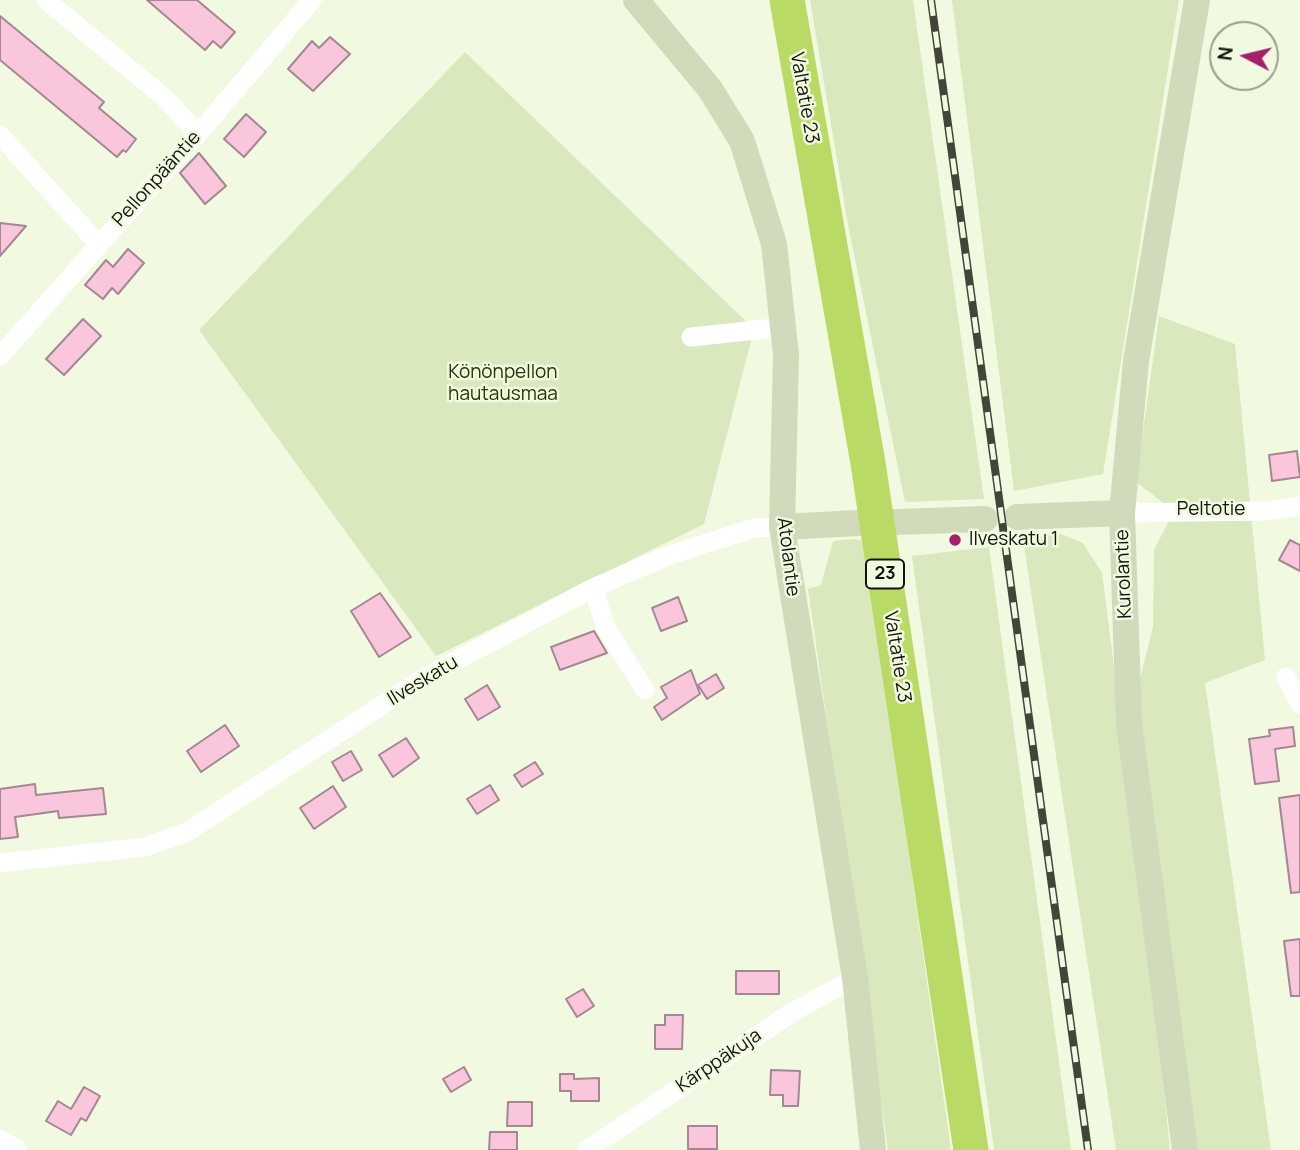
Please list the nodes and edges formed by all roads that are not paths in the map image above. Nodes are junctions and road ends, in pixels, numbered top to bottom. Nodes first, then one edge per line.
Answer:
1 (46, 0) edge
2 (312, 0) edge
3 (636, 0) edge
4 (787, 0) edge
5 (1197, 0) edge
6 (198, 134) junction
7 (0, 135) edge
8 (99, 245) junction
9 (784, 327) junction
10 (691, 337) dead end
11 (3, 347) edge
12 (1300, 506) edge
13 (1122, 513) junction
14 (1017, 517) dead end
15 (985, 519) dead end
16 (896, 522) dead end
17 (858, 523) dead end
18 (782, 527) junction
19 (593, 588) junction
20 (1286, 677) dead end
21 (645, 690) dead end
22 (1300, 704) edge
23 (0, 863) edge
24 (855, 978) junction
25 (0, 1139) edge
26 (18, 1150) edge
27 (587, 1150) edge
28 (873, 1150) edge
29 (971, 1150) edge
30 (1185, 1150) edge

1 - 6 street
2 - 6 street, Pellonpääntie
3 - 9 street, Atolantie
4 - 29 highway, Valtatie 23 / 23
5 - 13 street, Kurolantie
6 - 8 street, Pellonpääntie
7 - 8 street
8 - 11 street, Pellonpääntie
9 - 10 street
9 - 18 street, Atolantie
12 - 13 street, Peltotie
13 - 14 street
13 - 30 street, Kurolantie
15 - 16 street
17 - 18 street, Ilveskatu
18 - 19 street, Ilveskatu
18 - 24 street, Atolantie
19 - 21 street
19 - 23 street, Ilveskatu
20 - 22 street
24 - 27 street, Kärppäkuja
24 - 28 street, Atolantie
25 - 26 street

